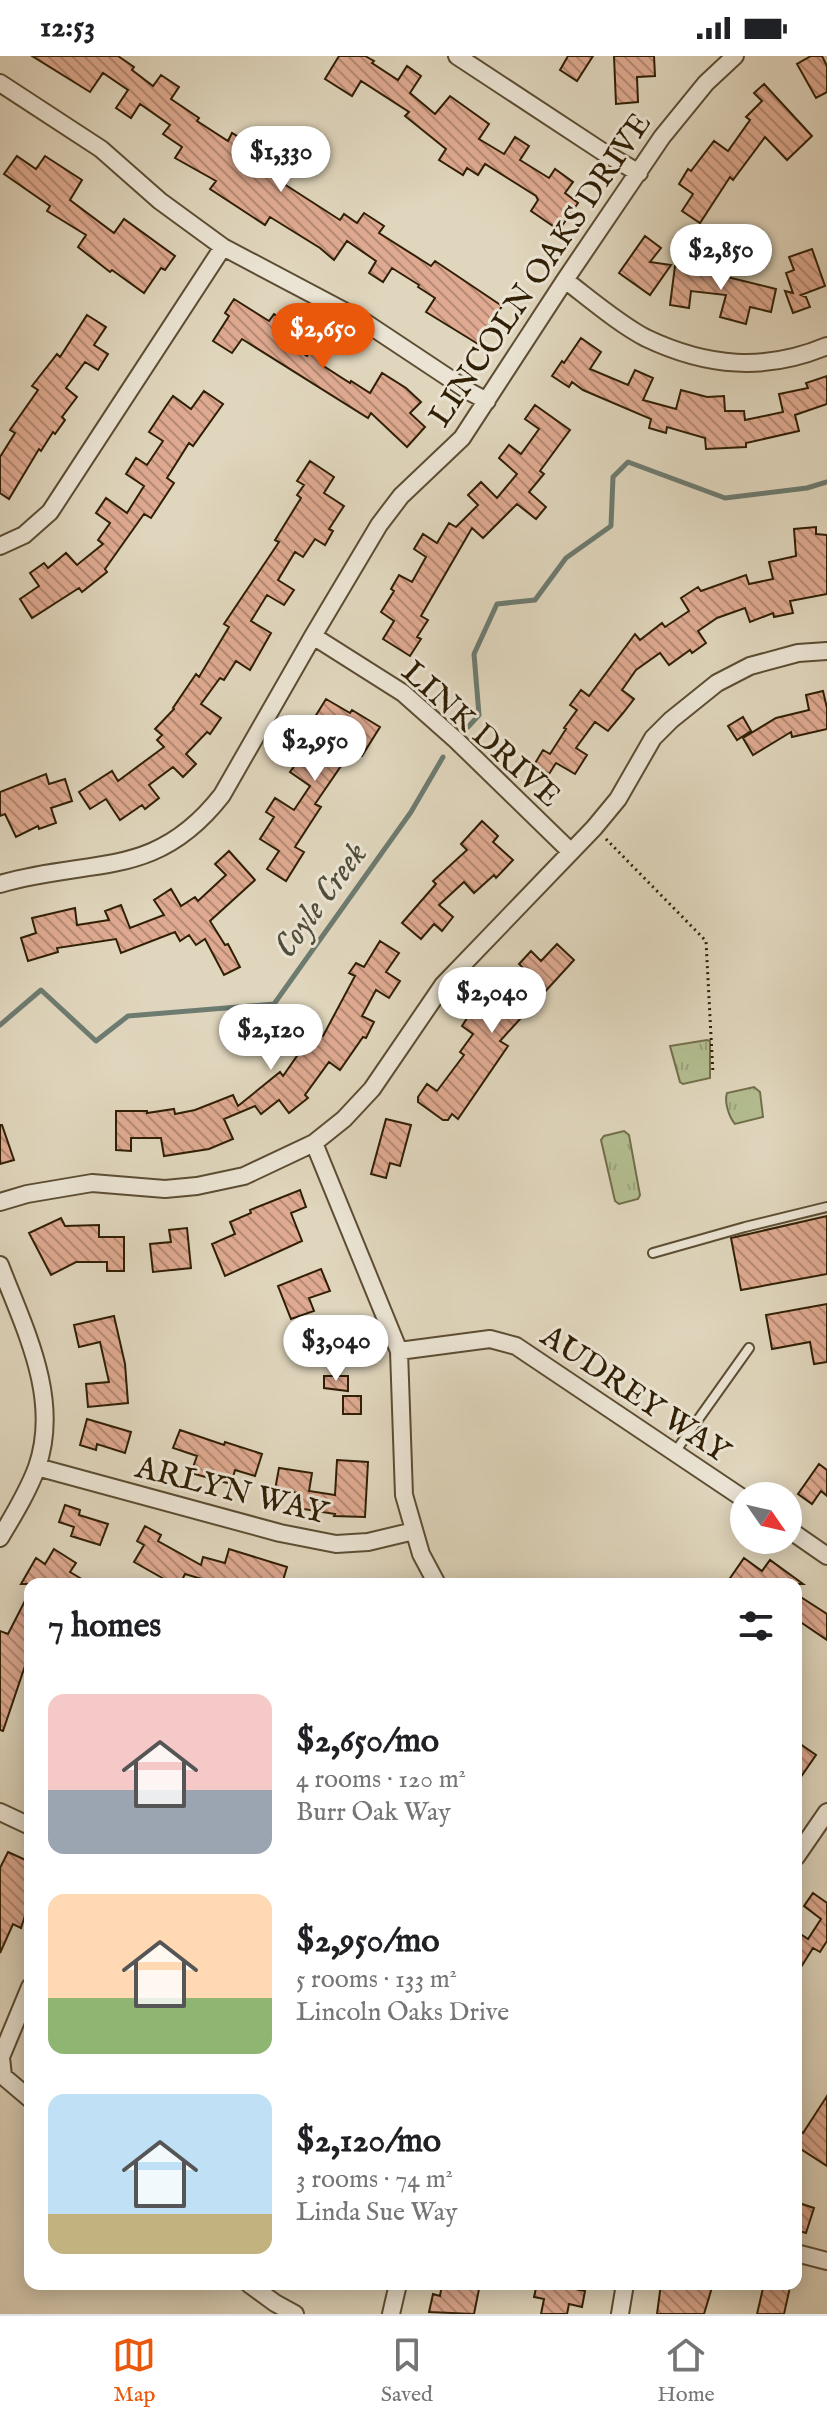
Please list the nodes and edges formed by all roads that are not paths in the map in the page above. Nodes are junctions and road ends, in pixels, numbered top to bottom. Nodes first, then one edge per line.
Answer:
1 (457, 56) edge
2 (735, 56) edge
3 (0, 83) edge
4 (639, 173) junction
5 (223, 247) junction
6 (565, 280) junction
7 (827, 346) edge
8 (487, 401) junction
9 (0, 546) edge
10 (313, 636) junction
11 (827, 651) edge
12 (570, 851) junction
13 (0, 884) edge
14 (314, 1143) junction
15 (0, 1202) edge
16 (827, 1207) edge
17 (653, 1253) dead end
18 (0, 1265) edge
19 (749, 1348) dead end
20 (399, 1351) junction
21 (675, 1452) junction
22 (37, 1467) junction
23 (730, 1489) edge
24 (414, 1531) junction
25 (0, 1538) edge
26 (802, 1539) edge
27 (827, 1556) edge
28 (434, 1578) edge
29 (0, 1812) edge
30 (827, 1812) edge
31 (24, 1823) edge
32 (802, 1848) edge
33 (24, 2001) edge
34 (24, 2094) edge
35 (802, 2255) edge
36 (827, 2261) edge
37 (257, 2290) edge
38 (397, 2290) edge
39 (624, 2290) edge
40 (295, 2314) edge
41 (391, 2314) edge
42 (620, 2314) edge

1 - 4 street
2 - 4 street, LINCOLN OAKS DRIVE
3 - 5 street
4 - 6 street, LINCOLN OAKS DRIVE
5 - 8 street
5 - 9 street
6 - 7 street
6 - 8 street, LINCOLN OAKS DRIVE
8 - 10 street, LINCOLN OAKS DRIVE
10 - 12 street, LINK DRIVE
10 - 13 street, LINCOLN OAKS DRIVE
11 - 12 street
12 - 14 street
14 - 15 street
14 - 20 street
16 - 17 lane
18 - 22 street
19 - 21 lane
20 - 21 street, AUDREY WAY
20 - 24 street
21 - 23 street, AUDREY WAY
22 - 24 street, ARLYN WAY
22 - 25 street
24 - 28 street
26 - 27 street
29 - 31 street
30 - 32 street
33 - 34 street
35 - 36 street
37 - 40 street
38 - 41 street
39 - 42 street

